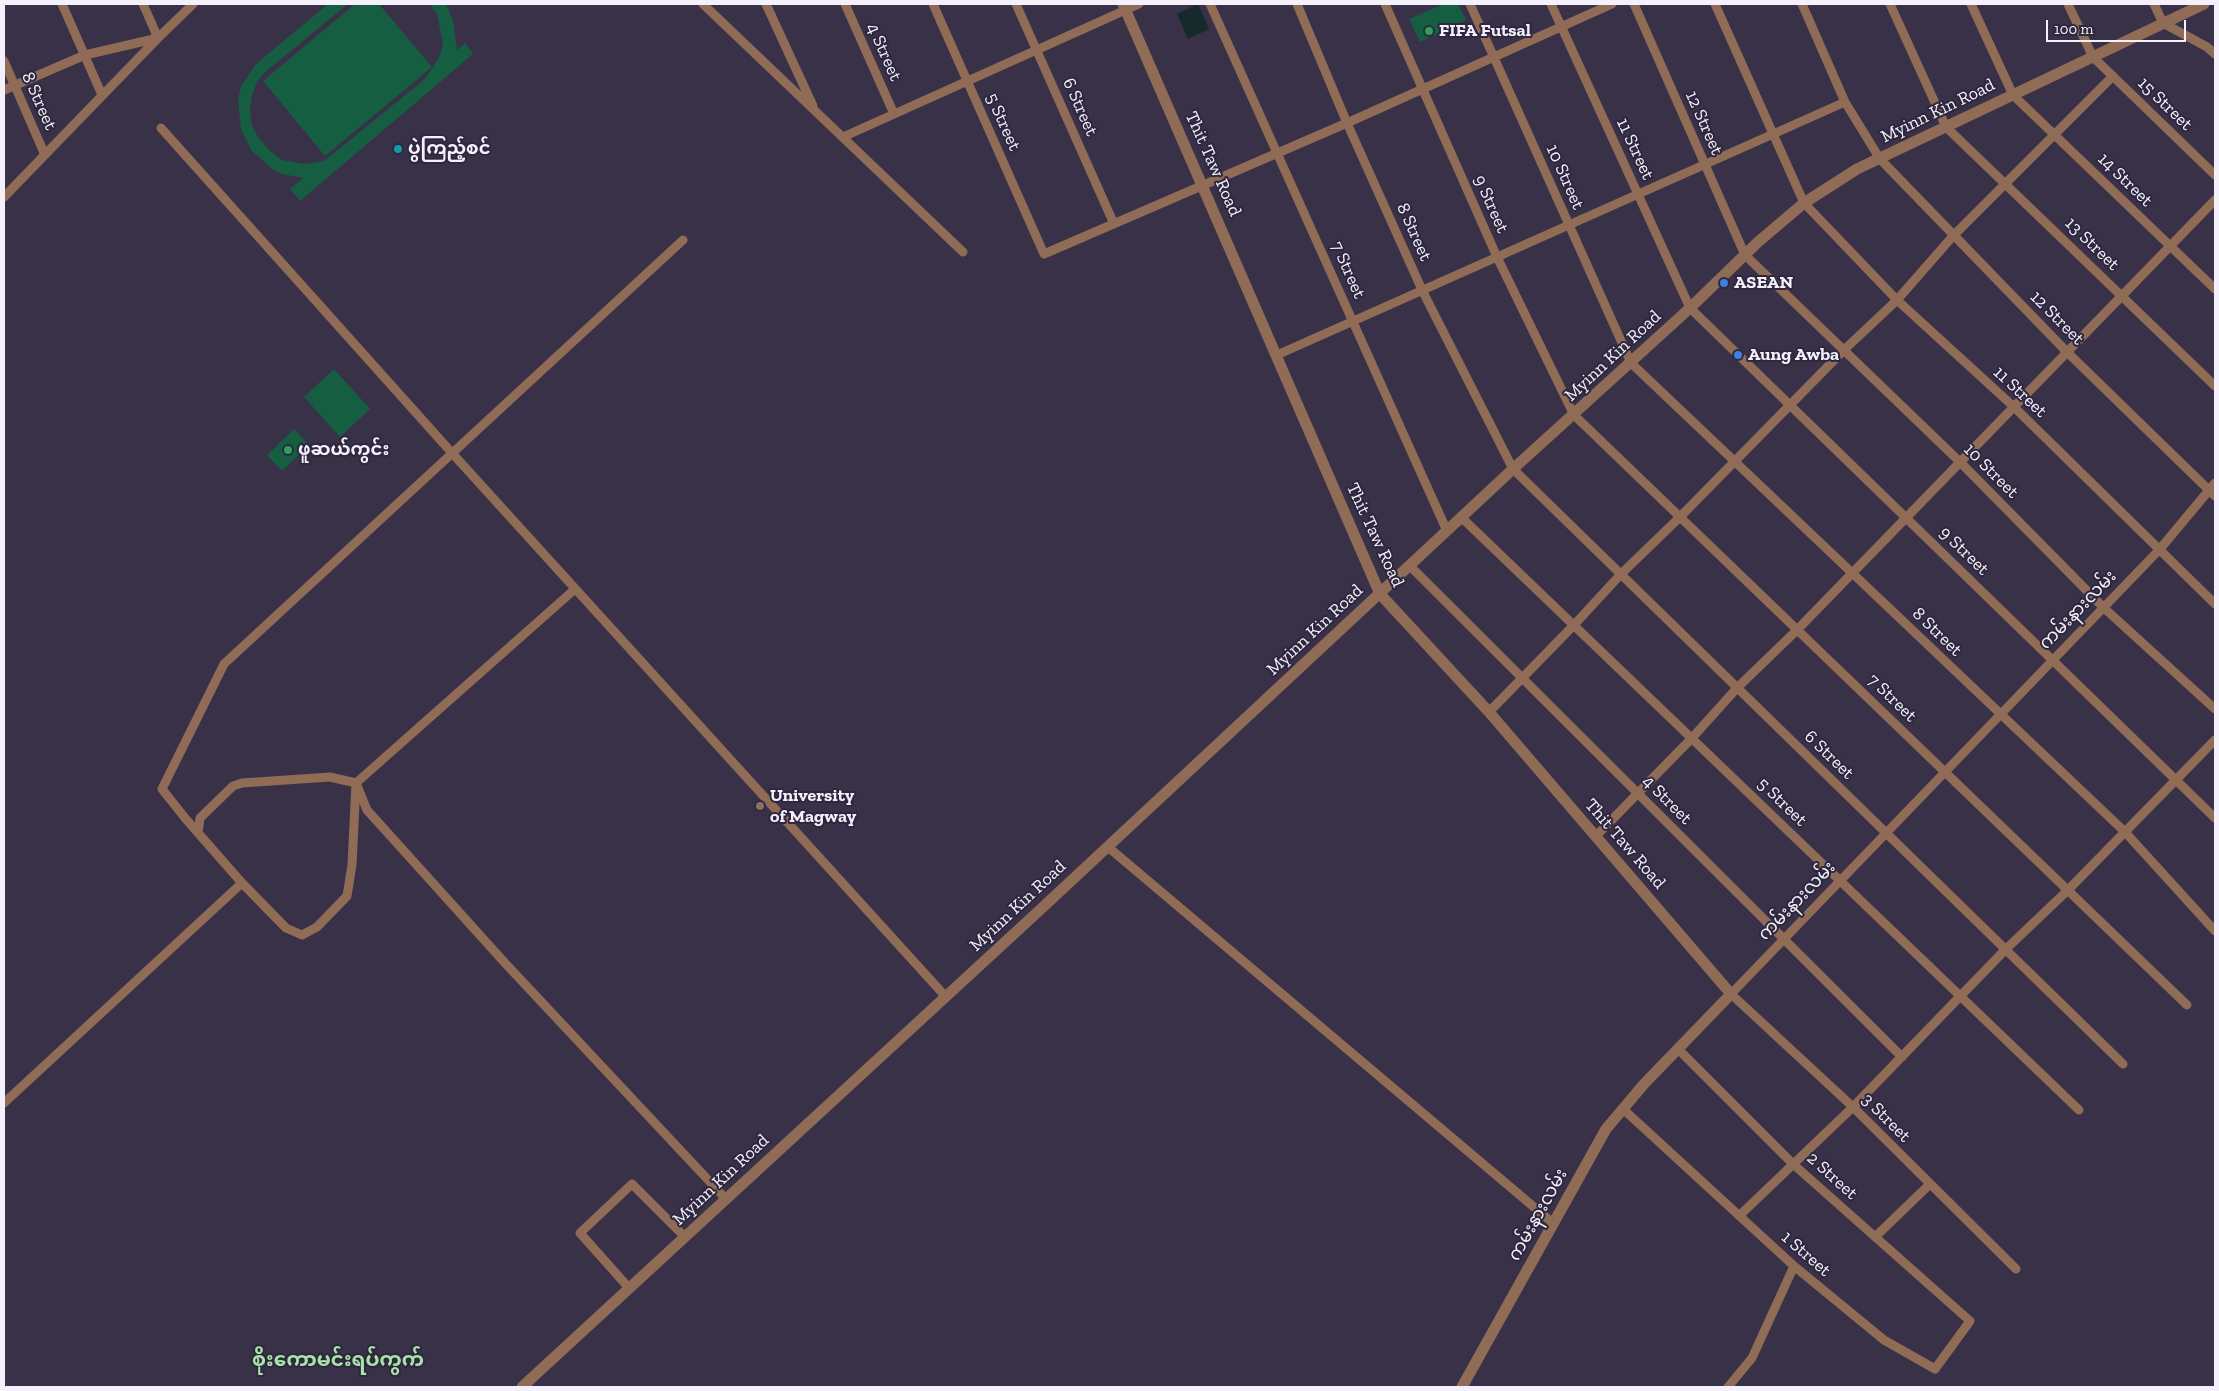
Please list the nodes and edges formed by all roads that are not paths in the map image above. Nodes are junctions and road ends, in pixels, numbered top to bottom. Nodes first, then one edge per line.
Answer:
1 (62, 4) edge
2 (143, 4) edge
3 (193, 4) edge
4 (703, 4) edge
5 (766, 4) edge
6 (845, 4) edge
7 (933, 4) edge
8 (1016, 4) edge
9 (1139, 4) edge
10 (1210, 4) edge
11 (1297, 4) edge
12 (1385, 4) edge
13 (1470, 4) edge
14 (1550, 4) edge
15 (1612, 4) edge
16 (1634, 4) edge
17 (1715, 4) edge
18 (1802, 4) edge
19 (1890, 4) edge
20 (1972, 4) edge
21 (2068, 4) edge
22 (2154, 4) edge
23 (2204, 4) edge
24 (1124, 7) edge
25 (2163, 23) junction
26 (1561, 27) junction
27 (158, 38) junction
28 (1037, 50) junction
29 (2215, 54) edge
30 (85, 55) junction
31 (1494, 57) junction
32 (2093, 57) junction
33 (4, 61) edge
34 (2113, 76) junction
35 (967, 81) junction
36 (15, 85) junction
37 (1422, 88) junction
38 (4, 90) edge
39 (102, 95) junction
40 (2013, 95) junction
41 (1845, 102) junction
42 (815, 110) junction
43 (894, 114) junction
44 (1347, 123) junction
45 (1946, 127) junction
46 (162, 128) dead end
47 (1773, 134) junction
48 (2055, 135) junction
49 (843, 137) junction
50 (1277, 152) junction
51 (45, 155) junction
52 (1880, 159) junction
53 (1705, 165) junction
54 (2215, 175) edge
55 (2006, 184) junction
56 (1203, 185) junction
57 (1638, 194) junction
58 (4, 197) edge
59 (2215, 200) edge
60 (1804, 203) junction
61 (1114, 224) junction
62 (1569, 225) junction
63 (1953, 236) junction
64 (683, 240) dead end
65 (2170, 246) junction
66 (963, 252) dead end
67 (1745, 255) junction
68 (1497, 257) junction
69 (2215, 289) edge
70 (1423, 292) junction
71 (2122, 296) junction
72 (1897, 300) junction
73 (1690, 308) junction
74 (1353, 321) junction
75 (1844, 350) junction
76 (2067, 352) junction
77 (1277, 355) junction
78 (1631, 363) junction
79 (2215, 386) edge
80 (1790, 405) junction
81 (2014, 407) junction
82 (1574, 415) junction
83 (452, 453) junction
84 (1735, 462) junction
85 (1960, 462) junction
86 (1513, 469) junction
87 (2212, 486) edge
88 (2215, 496) edge
89 (1680, 517) junction
90 (1462, 518) junction
91 (1906, 518) junction
92 (1447, 531) junction
93 (2160, 549) junction
94 (1410, 566) junction
95 (1852, 573) junction
96 (1621, 574) junction
97 (575, 589) junction
98 (1380, 594) junction
99 (2215, 604) edge
100 (2104, 608) junction
101 (1574, 625) junction
102 (1797, 630) junction
103 (2053, 660) junction
104 (1522, 678) junction
105 (1737, 688) junction
106 (2215, 709) edge
107 (1488, 712) junction
108 (2001, 715) junction
109 (1692, 738) junction
110 (2215, 740) edge
111 (1946, 772) junction
112 (2177, 780) junction
113 (356, 783) junction
114 (1638, 794) junction
115 (2215, 818) edge
116 (1885, 832) junction
117 (2125, 832) junction
118 (198, 833) junction
119 (1596, 836) junction
120 (1108, 847) junction
121 (1841, 882) junction
122 (242, 883) junction
123 (2068, 890) junction
124 (2215, 931) edge
125 (1784, 940) junction
126 (2005, 950) junction
127 (1731, 994) junction
128 (946, 997) junction
129 (1961, 997) junction
130 (2188, 1005) dead end
131 (1678, 1049) junction
132 (1902, 1057) junction
133 (2123, 1064) dead end
134 (4, 1103) edge
135 (1852, 1107) junction
136 (1623, 1109) junction
137 (2079, 1110) dead end
138 (1793, 1164) junction
139 (1930, 1184) junction
140 (726, 1199) junction
141 (1739, 1216) junction
142 (1554, 1224) junction
143 (685, 1237) junction
144 (1875, 1237) junction
145 (1794, 1266) junction
146 (2016, 1269) dead end
147 (629, 1288) junction
148 (1970, 1321) joint
149 (522, 1387) edge
150 (1462, 1387) edge
151 (1728, 1387) edge

1 - 30 street
2 - 27 street
3 - 27 street
4 - 42 street
5 - 42 street
6 - 43 street, 4 Street
7 - 35 street, 5 Street
8 - 28 street, 6 Street
9 - 24 street
10 - 50 street, 7 Street
11 - 44 street, 8 Street
12 - 37 street, 9 Street
13 - 31 street, 10 Street
14 - 26 street, 11 Street
15 - 26 street
16 - 53 street, 12 Street
17 - 47 street
18 - 41 street
19 - 45 street
20 - 40 street
21 - 32 street
22 - 25 street
23 - 25 street, Myinn Kin Road
24 - 28 street
24 - 56 street, Thit Taw Road
25 - 29 street
25 - 32 street, Myinn Kin Road
26 - 31 street
26 - 57 street, 11 Street
27 - 30 street
27 - 39 street
28 - 35 street
28 - 61 street, 6 Street
30 - 36 street
30 - 39 street
31 - 37 street
31 - 62 street, 10 Street
32 - 34 street, 15 Street
32 - 40 street, Myinn Kin Road
33 - 36 street, 8 Street
34 - 48 street
34 - 54 street, 15 Street
35 - 43 street
35 - 61 street, 5 Street
36 - 38 street
36 - 51 street, 8 Street
37 - 44 street
37 - 68 street, 9 Street
39 - 51 street
40 - 45 street, Myinn Kin Road
40 - 48 street, 14 Street
41 - 47 street
41 - 52 street
42 - 49 street
43 - 49 street
44 - 50 street
44 - 70 street, 8 Street
45 - 52 street, Myinn Kin Road
45 - 55 street, 13 Street
46 - 83 street
47 - 53 street
47 - 60 street
48 - 55 street
48 - 65 street, 14 Street
49 - 66 street
50 - 56 street
50 - 74 street, 7 Street
51 - 58 street
52 - 60 street, Myinn Kin Road
52 - 63 street, 12 Street
53 - 57 street
53 - 67 street, 12 Street
55 - 63 street
55 - 71 street, 13 Street
56 - 61 street
56 - 77 street, Thit Taw Road
57 - 62 street
57 - 73 street, 11 Street
59 - 65 street
60 - 67 street, Myinn Kin Road
60 - 72 street, 11 Street
62 - 68 street
62 - 78 street, 10 Street
63 - 72 street
63 - 76 street, 12 Street
64 - 83 street
65 - 69 street, 14 Street
65 - 71 street
67 - 73 street, Myinn Kin Road
67 - 75 street, 10 Street
68 - 70 street
68 - 82 street, 9 Street
70 - 74 street
70 - 86 street, 8 Street
71 - 76 street
71 - 79 street, 13 Street
72 - 75 street
72 - 81 street, 11 Street
73 - 78 street, Myinn Kin Road
73 - 80 street, 9 Street
74 - 77 street
74 - 92 street, 7 Street
75 - 80 street
75 - 85 street, 10 Street
76 - 81 street
76 - 87 street, 12 Street
77 - 98 street, Thit Taw Road
78 - 82 street, Myinn Kin Road
78 - 84 street, 8 Street
80 - 84 street
80 - 91 street, 9 Street
81 - 85 street
81 - 93 street, 11 Street
82 - 86 street, Myinn Kin Road
82 - 89 street, 7 Street
83 - 97 street
83 - 118 street
84 - 89 street
84 - 95 street, 8 Street
85 - 91 street
85 - 100 street, 10 Street
86 - 90 street, Myinn Kin Road
86 - 96 street, 6 Street
87 - 88 street, 12 Street
87 - 93 street, ကမ်းနားလမ်း
89 - 96 street
89 - 102 street, 7 Street
90 - 92 street
90 - 101 street, 5 Street
91 - 95 street
91 - 103 street, 9 Street
92 - 94 street, Myinn Kin Road
93 - 99 street, 11 Street
93 - 100 street, ကမ်းနားလမ်း
94 - 98 street, Myinn Kin Road
94 - 104 street, 4 Street
95 - 102 street
95 - 108 street, 8 Street
96 - 101 street
96 - 105 street, 6 Street
97 - 113 street
97 - 128 street
98 - 107 street, Thit Taw Road
98 - 120 street, Myinn Kin Road
100 - 103 street, ကမ်းနားလမ်း
100 - 106 street, 10 Street
101 - 104 street
101 - 109 street, 5 Street
102 - 105 street
102 - 111 street, 7 Street
103 - 108 street, ကမ်းနားလမ်း
103 - 112 street, 9 Street
104 - 107 street
104 - 114 street, 4 Street
105 - 109 street
105 - 116 street, 6 Street
107 - 119 street, Thit Taw Road
108 - 111 street, ကမ်းနားလမ်း
108 - 117 street, 8 Street
109 - 114 street
109 - 121 street, 5 Street
110 - 112 street
111 - 116 street, ကမ်းနားလမ်း
111 - 123 street, 7 Street
112 - 115 street, 9 Street
112 - 117 street
113 - 118 street
113 - 122 street
113 - 140 street
114 - 119 street
114 - 125 street, 4 Street
116 - 121 street, ကမ်းနားလမ်း
116 - 126 street, 6 Street
117 - 123 street
117 - 124 street, 8 Street
118 - 122 street
119 - 127 street, Thit Taw Road
120 - 128 street, Myinn Kin Road
120 - 142 street
121 - 125 street, ကမ်းနားလမ်း
121 - 129 street, 5 Street
122 - 134 street
123 - 126 street
123 - 130 street, 7 Street
125 - 127 street, ကမ်းနားလမ်း
125 - 132 street, 4 Street
126 - 129 street
126 - 133 street, 6 Street
127 - 131 street, ကမ်းနားလမ်း
127 - 135 street, 3 Street
128 - 140 street, Myinn Kin Road
129 - 132 street
129 - 137 street, 5 Street
131 - 136 street, ကမ်းနားလမ်း
131 - 138 street, 2 Street
132 - 135 street
135 - 138 street
135 - 139 street, 3 Street
136 - 141 street, 1 Street
136 - 142 street, ကမ်းနားလမ်း
138 - 141 street
138 - 144 street, 2 Street
139 - 144 street
139 - 146 street, 3 Street
140 - 143 street, Myinn Kin Road
141 - 145 street, 1 Street
142 - 150 street, ကမ်းနားလမ်း
143 - 147 street, Myinn Kin Road
143 - 147 street
144 - 148 street, 2 Street
145 - 148 street, 1 Street
145 - 151 street
147 - 149 street, Myinn Kin Road

